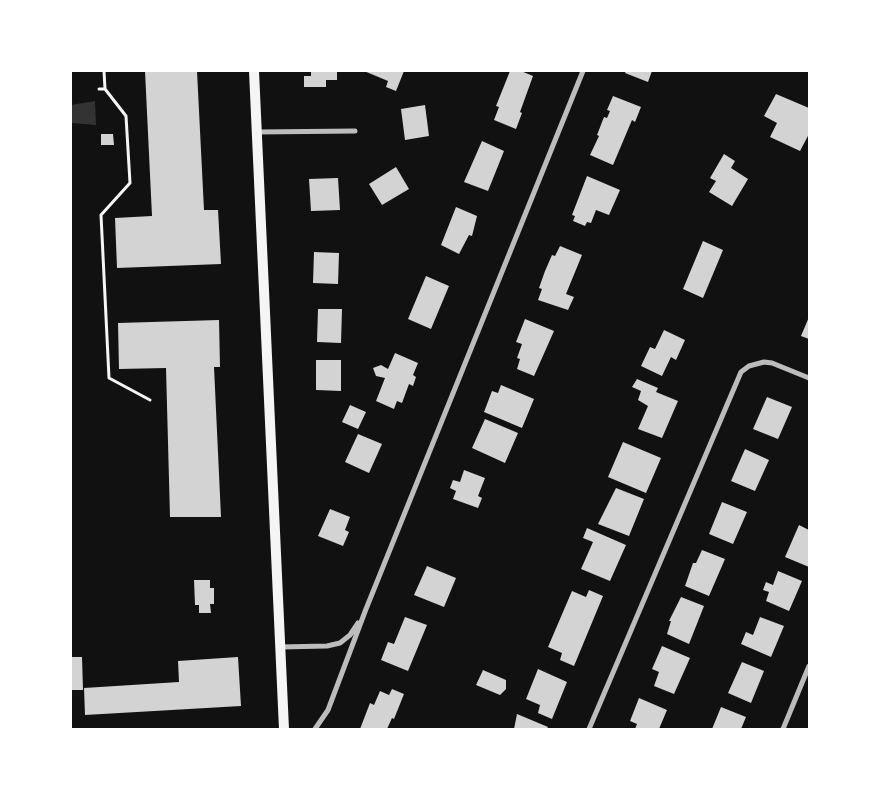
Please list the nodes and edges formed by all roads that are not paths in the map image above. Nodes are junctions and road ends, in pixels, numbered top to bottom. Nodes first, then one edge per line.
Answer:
1 (254, 71) edge
2 (583, 71) edge
3 (355, 131) dead end
4 (257, 132) junction
5 (809, 378) edge
6 (366, 609) junction
7 (280, 647) junction
8 (809, 666) edge
9 (284, 729) edge
10 (315, 729) edge
11 (589, 729) edge
12 (783, 729) edge

1 - 4 main road
2 - 6 street
3 - 4 street
4 - 7 main road
5 - 11 street
6 - 7 street
6 - 10 street
7 - 9 main road
8 - 12 street

